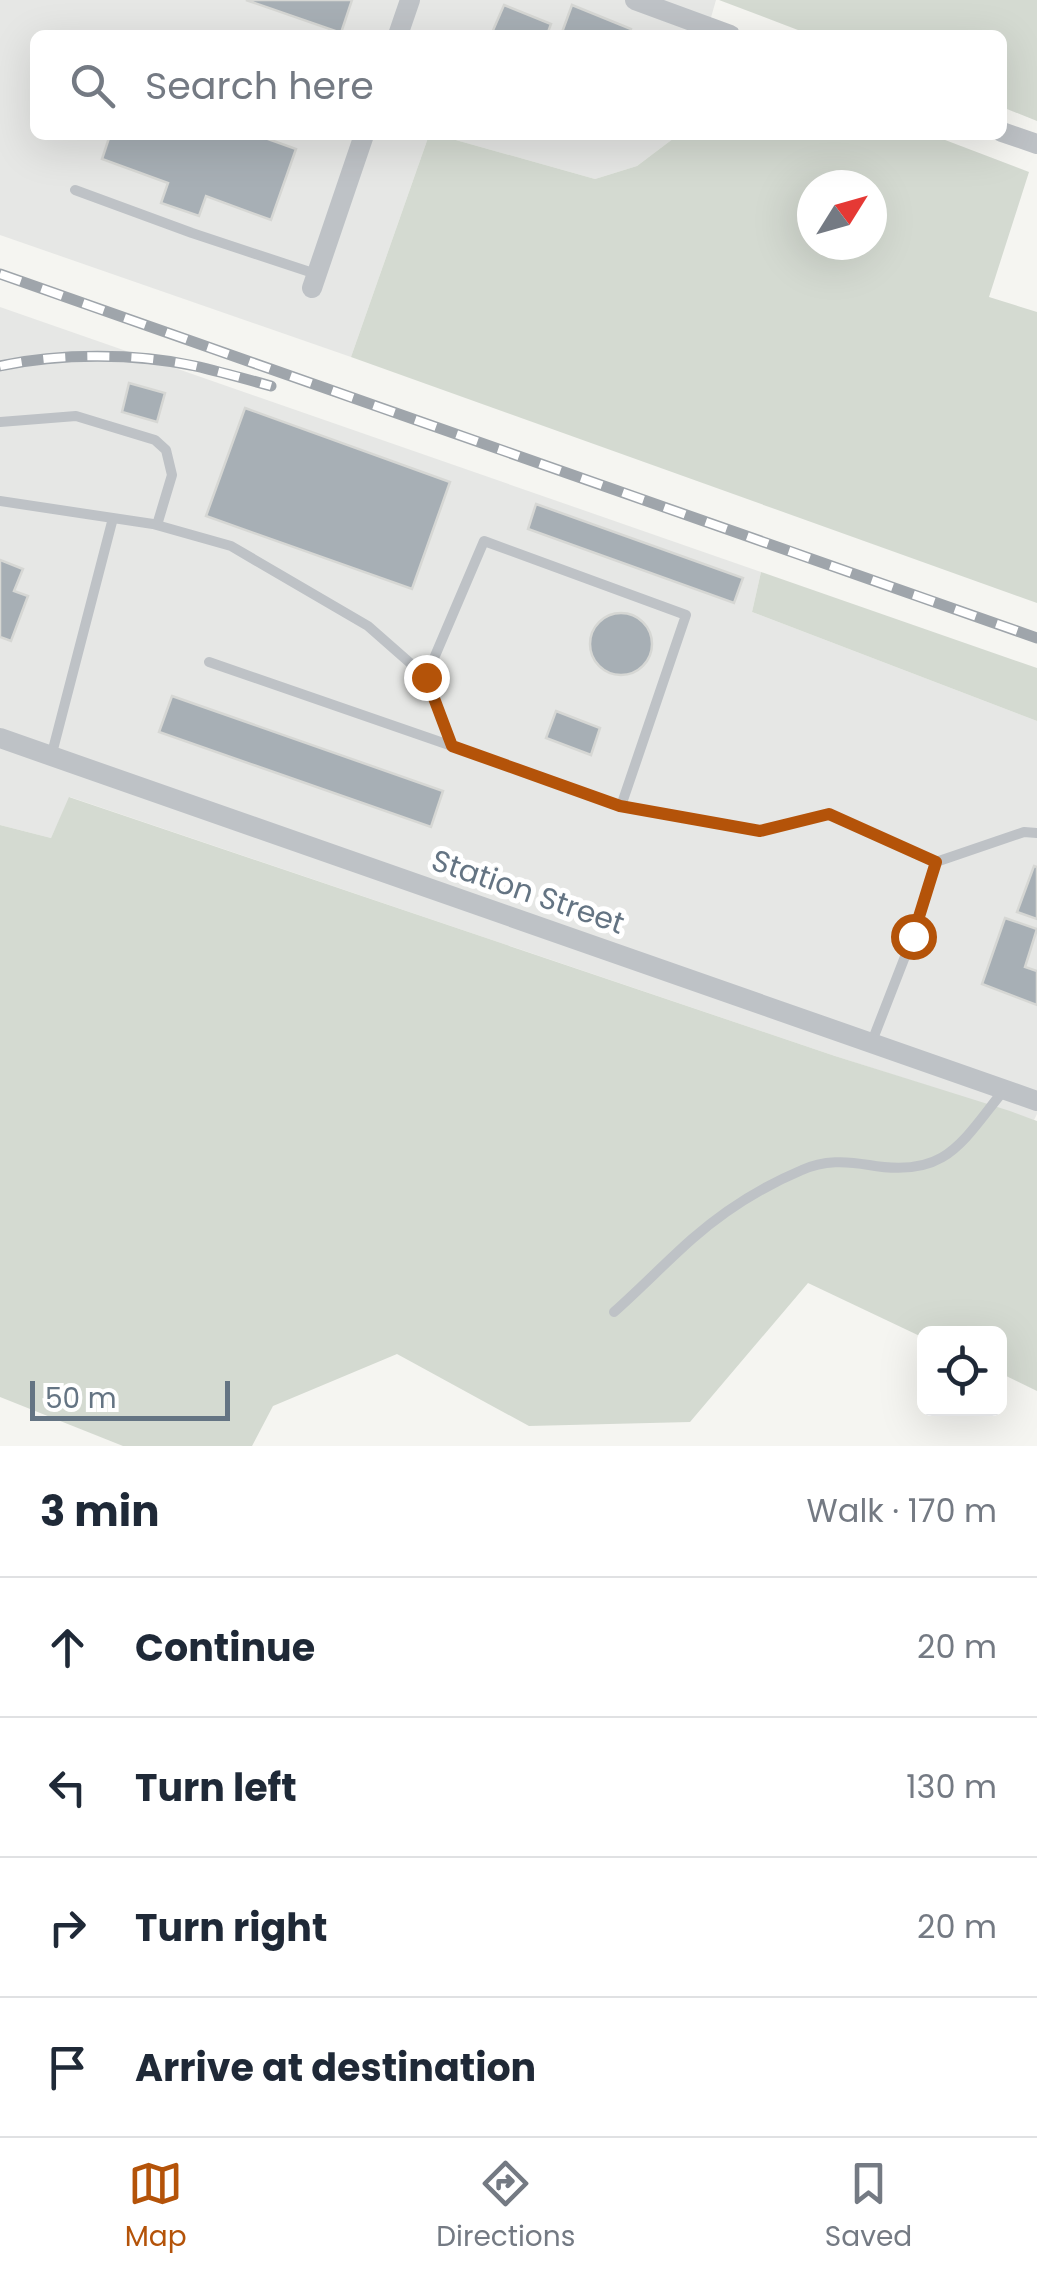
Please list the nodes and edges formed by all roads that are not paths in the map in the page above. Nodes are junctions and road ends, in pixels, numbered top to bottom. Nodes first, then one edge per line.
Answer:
1 (410, 0) edge
2 (635, 0) edge
3 (400, 30) edge
4 (716, 30) edge
5 (1007, 134) edge
6 (362, 140) edge
7 (1037, 144) edge
8 (75, 190) dead end
9 (315, 281) joint
10 (0, 422) edge
11 (0, 502) edge
12 (113, 518) junction
13 (157, 525) junction
14 (209, 662) dead end
15 (426, 677) junction
16 (0, 738) edge
17 (452, 746) junction
18 (51, 757) junction
19 (620, 806) junction
20 (1037, 833) edge
21 (936, 862) junction
22 (871, 1044) junction
23 (1004, 1090) junction
24 (1037, 1101) edge
25 (614, 1312) dead end

1 - 3 street
2 - 4 street
5 - 7 street
6 - 9 street
8 - 9 lane
10 - 13 lane
11 - 12 lane
12 - 13 lane
12 - 18 lane
13 - 15 lane
14 - 17 lane
15 - 17 lane
15 - 19 lane
16 - 18 street, Station Street
17 - 19 lane
18 - 22 street, Station Street
19 - 21 lane
20 - 21 lane
21 - 22 lane
22 - 23 street, Station Street
23 - 24 street, Station Street
23 - 25 lane

